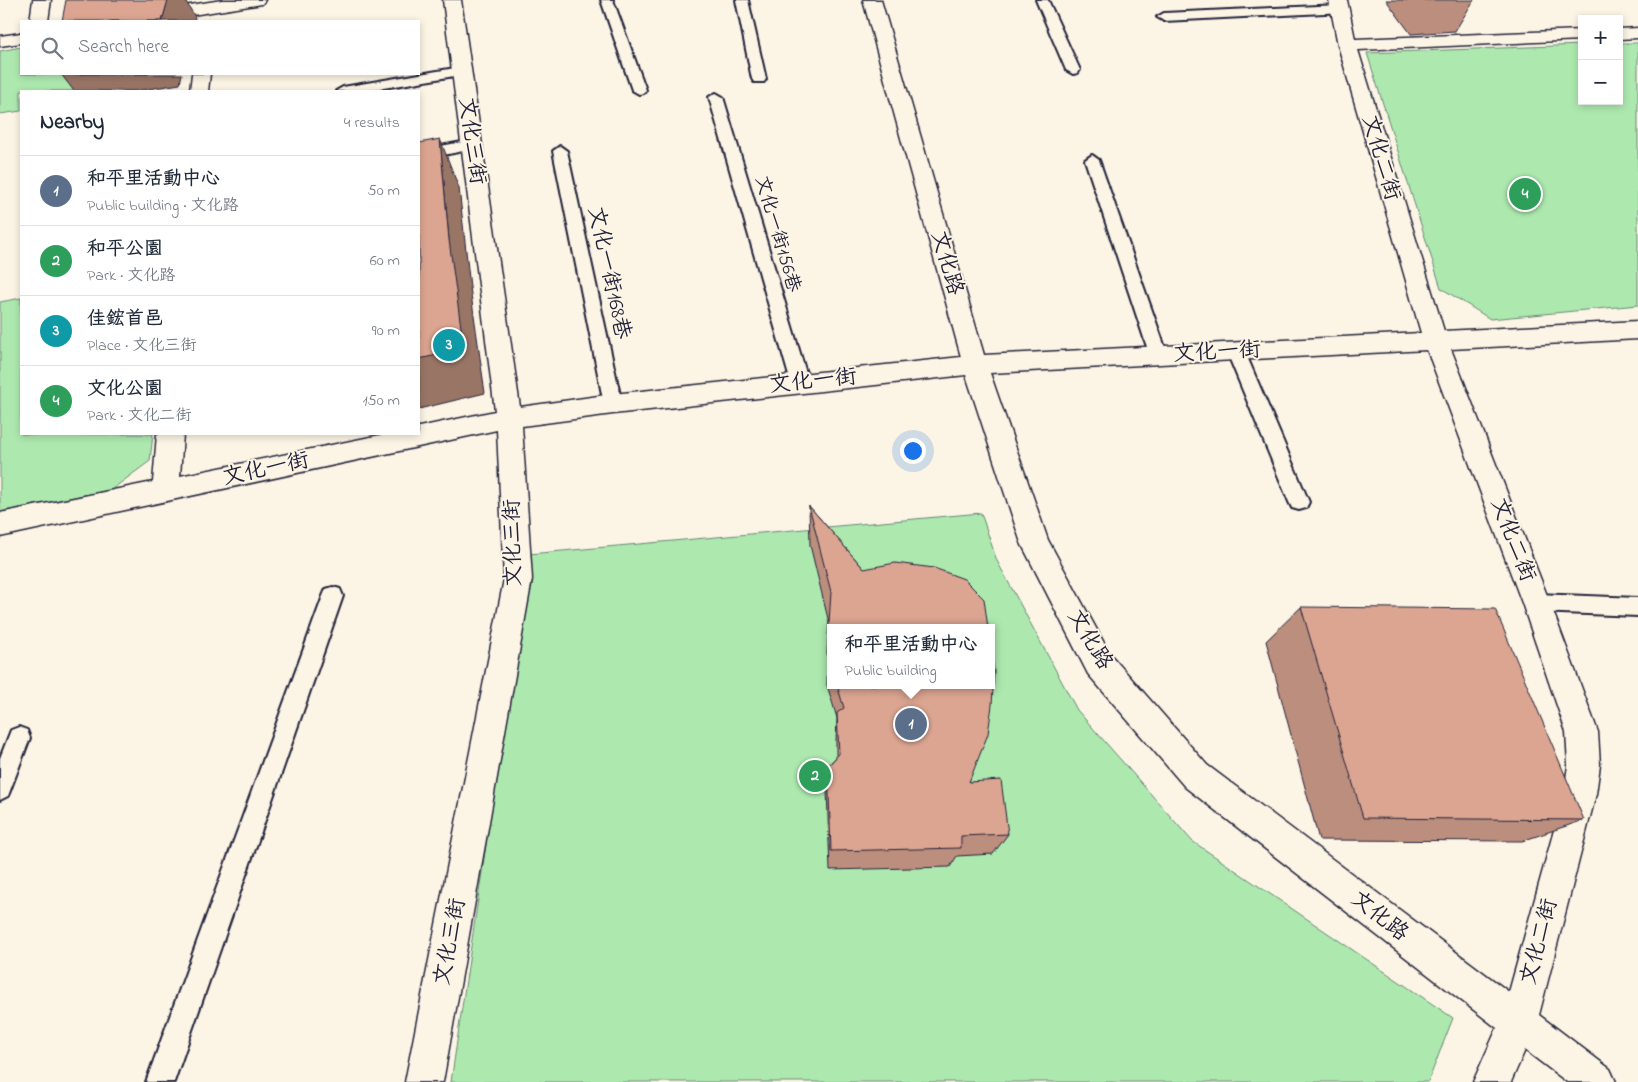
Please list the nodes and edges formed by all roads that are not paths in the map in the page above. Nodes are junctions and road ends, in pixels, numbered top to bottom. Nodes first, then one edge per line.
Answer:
1 (42, 0) edge
2 (256, 0) edge
3 (452, 0) edge
4 (607, 0) edge
5 (742, 0) edge
6 (872, 0) edge
7 (1042, 0) edge
8 (1339, 4) edge
9 (206, 10) edge
10 (1164, 17) dead end
11 (39, 20) edge
12 (129, 20) edge
13 (1638, 33) edge
14 (1623, 34) edge
15 (1578, 35) edge
16 (20, 38) edge
17 (0, 41) edge
18 (1347, 46) junction
19 (1073, 70) dead end
20 (461, 71) junction
21 (201, 75) edge
22 (759, 79) dead end
23 (199, 90) edge
24 (349, 90) edge
25 (639, 90) dead end
26 (716, 97) dead end
27 (473, 145) junction
28 (560, 151) dead end
29 (420, 155) edge
30 (1092, 160) dead end
31 (1638, 330) edge
32 (1434, 340) junction
33 (1236, 352) junction
34 (1159, 356) junction
35 (976, 365) junction
36 (800, 383) junction
37 (613, 404) junction
38 (509, 418) junction
39 (170, 435) edge
40 (166, 492) junction
41 (1299, 502) dead end
42 (0, 525) edge
43 (332, 596) dead end
44 (1536, 603) junction
45 (1638, 607) edge
46 (19, 738) dead end
47 (0, 788) edge
48 (1518, 1024) junction
49 (160, 1082) edge
50 (424, 1082) edge
51 (1492, 1082) edge
52 (1597, 1082) edge

1 - 11 street
2 - 9 street
3 - 20 street, 文化三街
4 - 25 lane
5 - 22 lane
6 - 35 street, 文化路
7 - 19 lane
8 - 10 lane
8 - 18 street, 文化二街
9 - 12 street
13 - 14 street
15 - 18 street
16 - 17 street
18 - 32 street, 文化二街
20 - 24 lane
20 - 27 street, 文化三街
21 - 23 street
26 - 36 lane, 文化一街156巷
27 - 29 lane
27 - 38 street, 文化三街
28 - 37 lane, 文化一街168巷
30 - 34 lane
31 - 32 street, 文化一街
32 - 33 street, 文化一街
32 - 44 street, 文化二街
33 - 34 street, 文化一街
33 - 41 lane
34 - 35 street, 文化一街
35 - 36 street, 文化一街
35 - 48 street, 文化路
36 - 37 street, 文化一街
37 - 38 street, 文化一街
38 - 40 street, 文化一街
38 - 50 street, 文化三街
39 - 40 street
40 - 42 street, 文化一街
43 - 49 lane
44 - 45 lane
44 - 48 street, 文化二街
46 - 47 lane
48 - 51 street, 文化二街
48 - 52 street, 文化路

